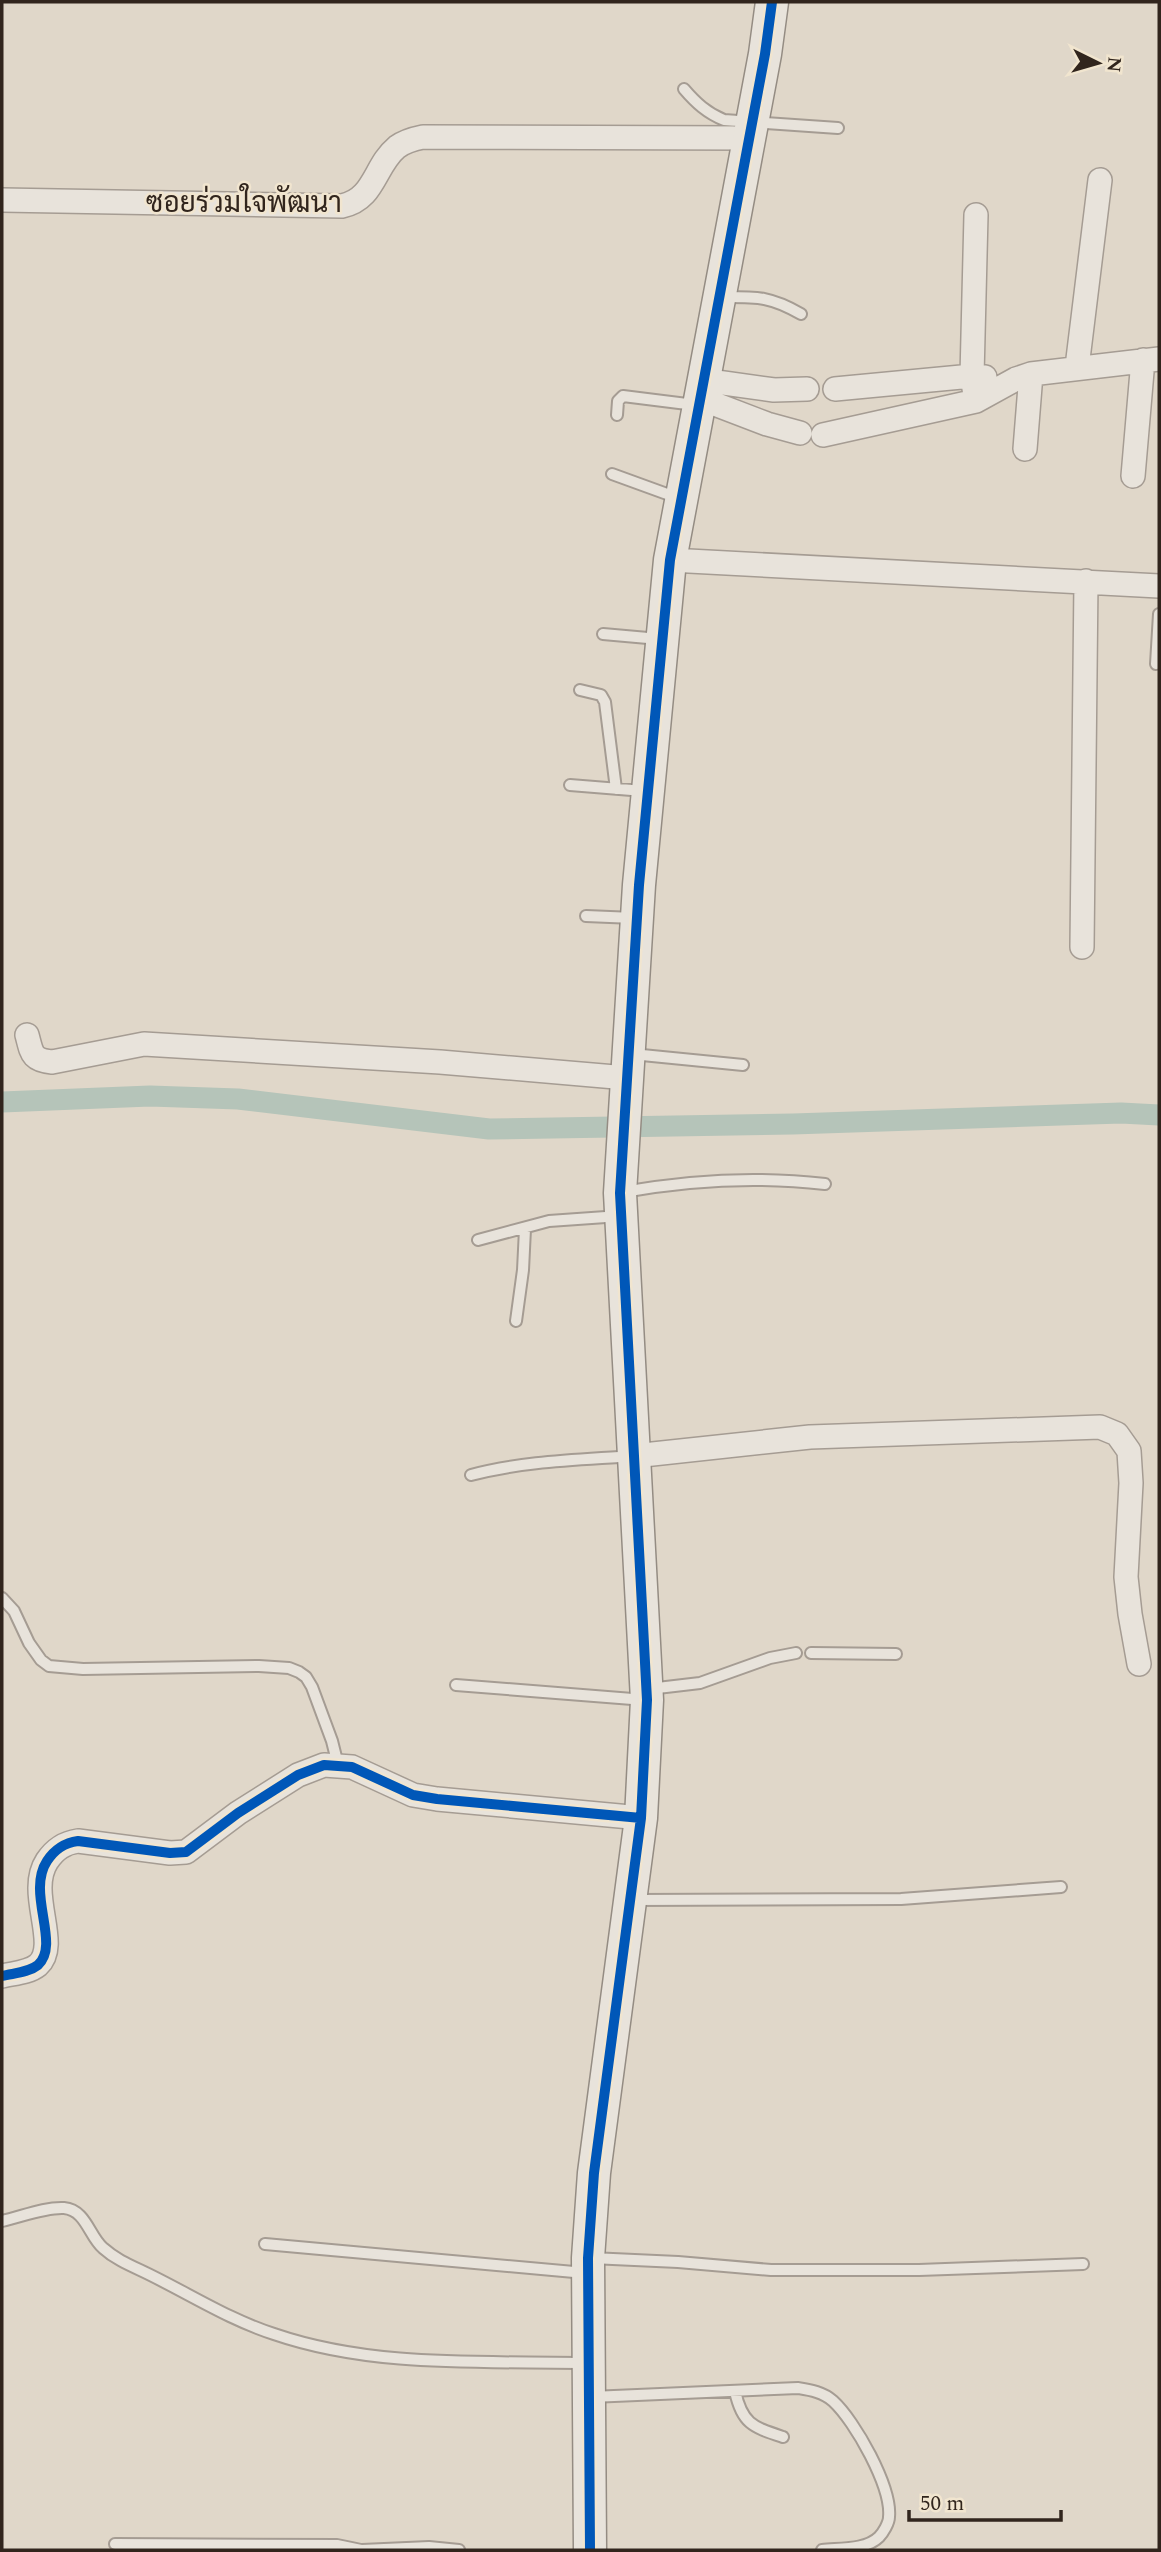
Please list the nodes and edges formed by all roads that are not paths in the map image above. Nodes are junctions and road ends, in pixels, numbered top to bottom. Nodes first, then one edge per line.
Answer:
1 (772, 2) edge
2 (684, 89) dead end
3 (838, 128) dead end
4 (751, 130) junction
5 (1100, 180) dead end
6 (2, 200) edge
7 (976, 215) dead end
8 (719, 297) junction
9 (801, 314) dead end
10 (1151, 360) edge
11 (1077, 367) junction
12 (972, 376) junction
13 (1024, 376) junction
14 (835, 388) dead end
15 (807, 389) dead end
16 (700, 395) junction
17 (976, 401) junction
18 (617, 415) dead end
19 (1025, 449) dead end
20 (612, 474) dead end
21 (1133, 476) dead end
22 (681, 499) junction
23 (670, 560) junction
24 (1086, 581) junction
25 (1159, 586) edge
26 (1159, 614) edge
27 (603, 634) dead end
28 (663, 639) junction
29 (1156, 664) dead end
30 (580, 690) dead end
31 (570, 785) dead end
32 (617, 789) junction
33 (648, 791) junction
34 (586, 916) dead end
35 (637, 918) junction
36 (1082, 947) dead end
37 (27, 1035) dead end
38 (743, 1065) dead end
39 (628, 1066) junction
40 (825, 1184) dead end
41 (620, 1196) junction
42 (525, 1228) junction
43 (478, 1240) dead end
44 (516, 1321) dead end
45 (634, 1456) junction
46 (471, 1475) dead end
47 (2, 1598) edge
48 (796, 1653) dead end
49 (811, 1653) dead end
50 (896, 1654) dead end
51 (1139, 1664) dead end
52 (456, 1685) dead end
53 (646, 1694) junction
54 (338, 1765) junction
55 (641, 1818) junction
56 (1061, 1886) dead end
57 (630, 1900) junction
58 (2, 1976) edge
59 (2, 2221) edge
60 (265, 2244) dead end
61 (1083, 2264) dead end
62 (588, 2266) junction
63 (589, 2363) junction
64 (735, 2391) junction
65 (588, 2397) junction
66 (783, 2437) dead end
67 (115, 2544) dead end
68 (362, 2550) edge
69 (459, 2550) edge
70 (590, 2550) edge
71 (822, 2550) edge

1 - 4 street
2 - 4 lane
3 - 4 lane
4 - 6 street, ซอยร่วมใจพัฒนา
4 - 8 street
5 - 11 street
7 - 12 street
8 - 9 lane
8 - 16 street
10 - 11 street
10 - 21 street
11 - 13 street
12 - 13 street
12 - 14 street
12 - 17 street
13 - 17 street
13 - 19 street
15 - 16 street
16 - 17 street
16 - 18 lane
16 - 22 street
20 - 22 lane
22 - 23 street
23 - 24 street
23 - 28 street
24 - 25 street
24 - 36 street
26 - 29 lane
27 - 28 lane
28 - 33 street
30 - 32 lane
31 - 32 lane
32 - 33 lane
33 - 35 street
34 - 35 lane
35 - 39 street
37 - 39 street
38 - 39 lane
39 - 41 street
40 - 41 lane
41 - 42 lane
41 - 45 street
42 - 43 lane
42 - 44 lane
45 - 46 lane
45 - 51 street
45 - 53 street
47 - 54 lane
48 - 53 lane
49 - 50 lane
52 - 53 lane
53 - 55 street
54 - 55 street
54 - 58 street
55 - 57 street
56 - 57 lane
57 - 62 street
59 - 63 lane
60 - 62 lane
61 - 62 lane
62 - 63 street
63 - 65 street
64 - 65 lane
64 - 66 lane
64 - 71 lane
65 - 70 street
67 - 68 lane
68 - 69 lane

